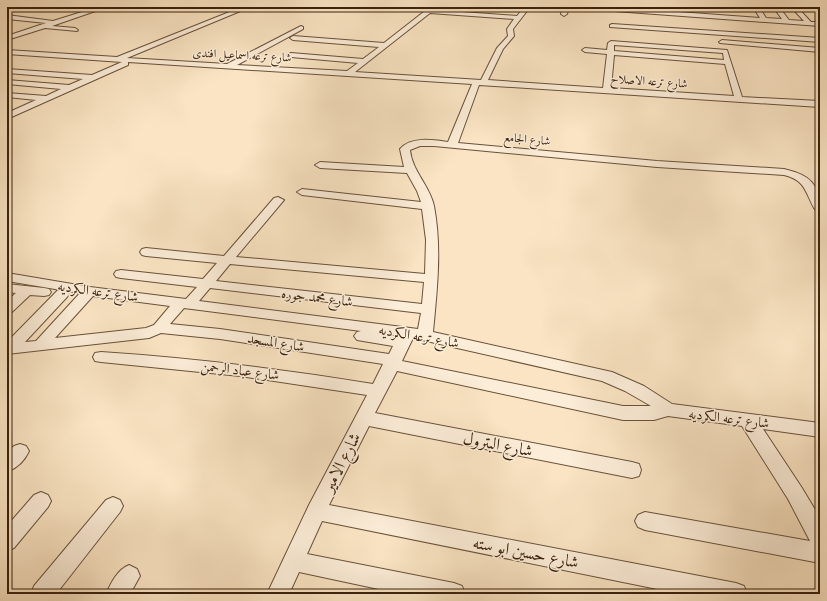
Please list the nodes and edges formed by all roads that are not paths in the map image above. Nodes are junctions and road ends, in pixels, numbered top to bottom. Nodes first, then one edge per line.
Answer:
1 (104, 7) edge
2 (247, 7) edge
3 (527, 7) edge
4 (566, 7) edge
5 (587, 7) edge
6 (684, 7) edge
7 (756, 7) edge
8 (776, 7) edge
9 (794, 7) edge
10 (702, 8) dead end
11 (432, 9) edge
12 (638, 11) edge
13 (740, 11) dead end
14 (564, 14) dead end
15 (686, 14) junction
16 (704, 16) junction
17 (716, 16) junction
18 (7, 17) edge
19 (518, 18) junction
20 (744, 19) junction
21 (764, 20) junction
22 (787, 22) junction
23 (54, 23) junction
24 (809, 23) junction
25 (820, 24) edge
26 (44, 26) junction
27 (22, 27) dead end
28 (36, 28) junction
29 (301, 28) dead end
30 (75, 30) dead end
31 (612, 33) junction
32 (820, 34) edge
33 (7, 38) edge
34 (294, 38) dead end
35 (820, 40) edge
36 (723, 44) junction
37 (385, 45) junction
38 (820, 45) edge
39 (585, 50) dead end
40 (820, 50) edge
41 (8, 55) edge
42 (820, 56) edge
43 (266, 60) dead end
44 (650, 60) dead end
45 (122, 61) junction
46 (365, 61) junction
47 (159, 64) junction
48 (7, 66) edge
49 (228, 66) junction
50 (34, 67) dead end
51 (255, 68) junction
52 (277, 69) junction
53 (7, 71) edge
54 (348, 74) junction
55 (92, 78) junction
56 (7, 82) edge
57 (478, 84) junction
58 (71, 87) junction
59 (607, 90) junction
60 (7, 94) edge
61 (48, 98) junction
62 (739, 99) junction
63 (820, 104) edge
64 (7, 106) edge
65 (26, 108) junction
66 (7, 116) edge
67 (452, 145) junction
68 (320, 165) dead end
69 (409, 170) junction
70 (302, 192) dead end
71 (278, 200) dead end
72 (428, 206) junction
73 (820, 208) edge
74 (146, 252) dead end
75 (227, 260) junction
76 (121, 274) dead end
77 (7, 277) edge
78 (431, 279) junction
79 (206, 284) junction
80 (7, 288) edge
81 (27, 290) junction
82 (62, 294) junction
83 (88, 294) junction
84 (182, 305) junction
85 (7, 309) edge
86 (428, 309) junction
87 (159, 328) junction
88 (412, 337) junction
89 (40, 346) junction
90 (8, 349) edge
91 (101, 357) dead end
92 (392, 362) junction
93 (377, 391) junction
94 (668, 410) junction
95 (364, 418) junction
96 (747, 420) junction
97 (820, 430) edge
98 (20, 451) dead end
99 (7, 464) edge
100 (632, 470) dead end
101 (41, 501) dead end
102 (113, 506) dead end
103 (316, 511) junction
104 (645, 522) dead end
105 (820, 540) edge
106 (7, 541) edge
107 (820, 553) edge
108 (293, 561) junction
109 (42, 594) edge
110 (278, 594) edge
111 (454, 594) edge
112 (736, 594) edge

1 - 23 street
2 - 45 street
3 - 19 street
4 - 14 street
5 - 31 street
6 - 15 street
7 - 21 street
8 - 22 street
9 - 24 street
10 - 16 street
11 - 19 street
11 - 37 street
12 - 15 street
12 - 31 street
13 - 20 street
15 - 16 street
16 - 17 street
17 - 20 street
17 - 36 street
18 - 23 street
19 - 57 street
20 - 21 street
21 - 22 street
22 - 24 street
23 - 26 street
24 - 25 street
26 - 28 street
26 - 30 street
27 - 28 street
28 - 33 street
29 - 49 street
31 - 36 street
31 - 36 street
31 - 36 street
31 - 39 street
31 - 59 street
32 - 36 street
34 - 37 street
35 - 36 street
36 - 38 street
36 - 40 street
36 - 42 street
36 - 44 street
36 - 62 street
37 - 46 street
41 - 45 street, شارع ترعه اسماعيل افندى
43 - 51 street
45 - 47 street, شارع ترعه اسماعيل افندى
45 - 55 street
46 - 52 street
46 - 54 street
47 - 49 street, شارع ترعه اسماعيل افندى
47 - 57 street, شارع ترعه اسماعيل افندى
48 - 50 street
49 - 51 street, شارع ترعه اسماعيل افندى
51 - 52 street, شارع ترعه اسماعيل افندى
52 - 54 street, شارع ترعه اسماعيل افندى
53 - 55 street
54 - 57 street, شارع ترعه اسماعيل افندى
55 - 58 street
56 - 58 street
57 - 59 street, شارع ترعه الاصلاح
57 - 67 street
58 - 61 street
59 - 62 street, شارع ترعه الاصلاح
60 - 61 street
61 - 65 street
62 - 63 street, شارع ترعه الاصلاح
64 - 65 street
65 - 66 street
67 - 69 street, شارع الجامع
67 - 73 street, شارع الجامع
68 - 69 street
69 - 72 street, شارع الجامع
70 - 72 street
71 - 75 street
72 - 78 street, شارع الجامع
74 - 75 street
75 - 78 street
75 - 79 street
76 - 79 street, شارع محمد جوره
77 - 83 street, شارع ترعه الكرديه
78 - 86 street, شارع الجامع
79 - 84 street
79 - 86 street, شارع محمد جوره
80 - 81 street, شارع ترعه الكرديه
81 - 82 street, شارع ترعه الكرديه
81 - 85 street
82 - 83 street, شارع ترعه الكرديه
82 - 90 street
83 - 84 street, شارع ترعه الكرديه
83 - 89 street
84 - 87 street
84 - 88 street, شارع ترعه الكرديه
86 - 88 street, شارع الجامع
87 - 89 street
87 - 92 street, شارع المسجد
88 - 92 street, شارع الامير
88 - 94 street, شارع ترعه الكرديه
89 - 90 street
91 - 93 street, شارع عباد الرحمن
92 - 93 street, شارع الامير
92 - 94 street, شارع المسجد
93 - 95 street, شارع الامير
94 - 96 street, شارع ترعه الكرديه
95 - 100 street, شارع البترول
95 - 103 street, شارع الامير
96 - 97 street, شارع ترعه الكرديه
96 - 105 street
98 - 99 street
101 - 106 street
102 - 109 street
103 - 108 street, شارع الامير
103 - 112 street, شارع حسين ابو سته
104 - 107 street
108 - 110 street, شارع الامير
108 - 111 street

